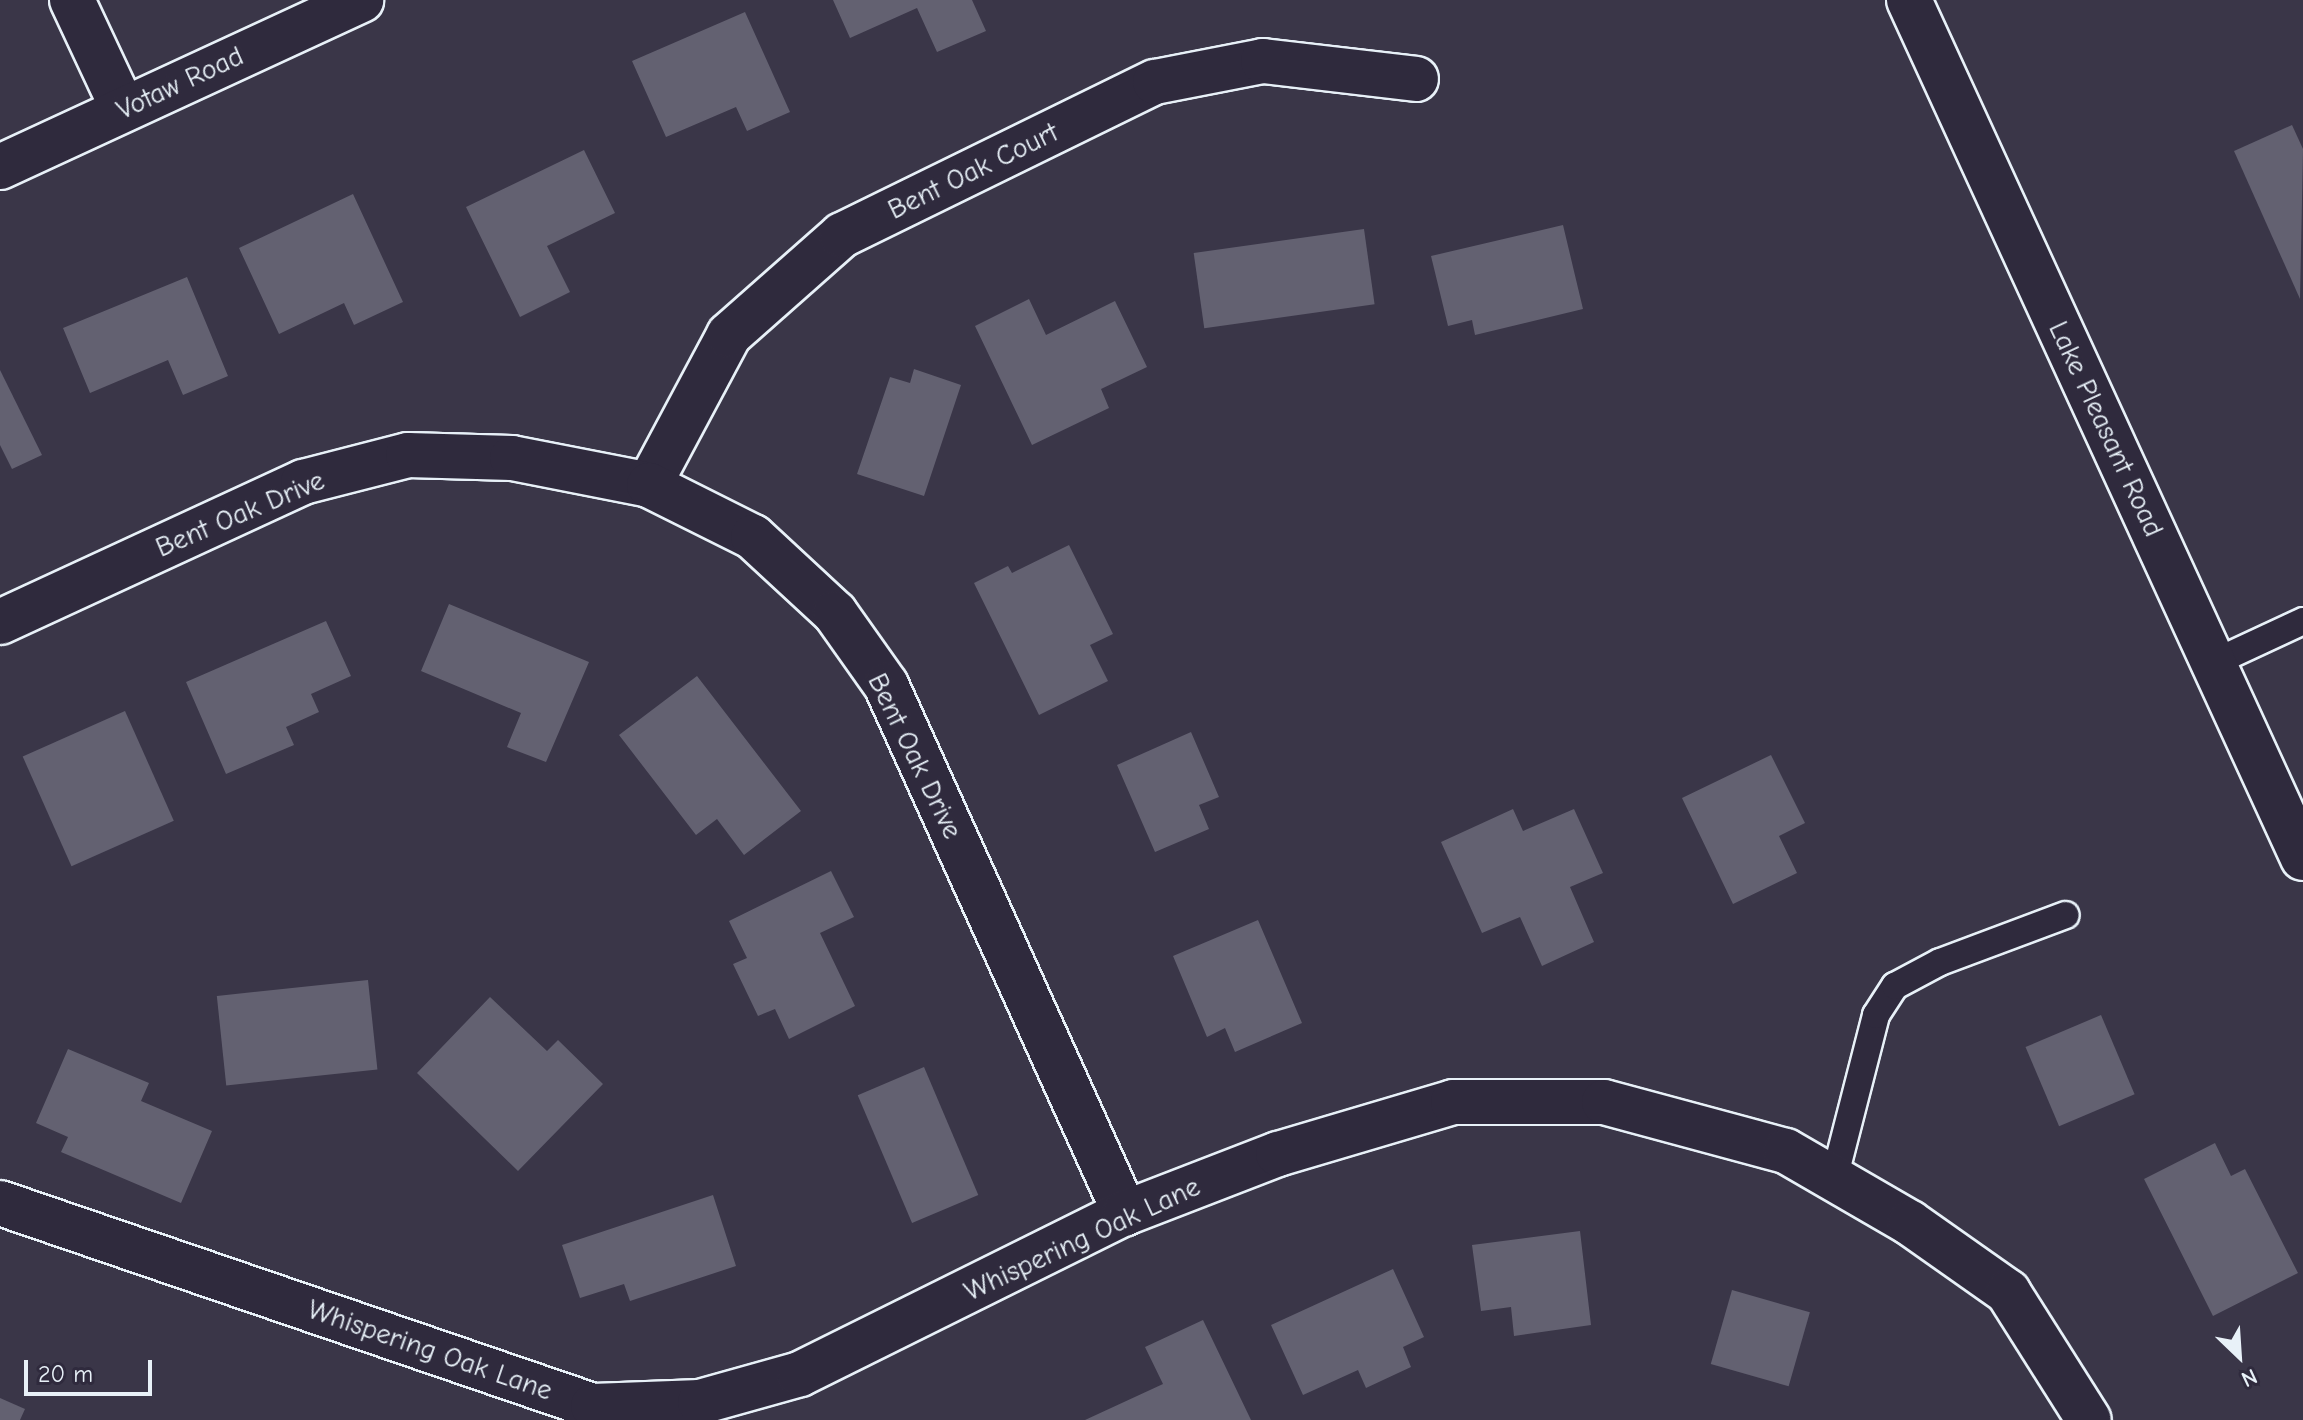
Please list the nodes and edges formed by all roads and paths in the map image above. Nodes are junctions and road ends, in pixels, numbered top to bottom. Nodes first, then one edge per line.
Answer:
1 (72, 0) edge
2 (361, 0) edge
3 (1909, 0) edge
4 (1416, 79) dead end
5 (123, 109) junction
6 (0, 167) edge
7 (649, 485) junction
8 (2303, 621) edge
9 (0, 622) edge
10 (2213, 663) junction
11 (2303, 858) edge
12 (2066, 915) dead end
13 (1834, 1179) junction
14 (0, 1203) edge
15 (1125, 1213) junction
16 (2089, 1420) edge

1 - 5 street
2 - 5 street, Votaw Road
3 - 10 street, Lake Pleasant Road
4 - 7 street, Bent Oak Court
5 - 6 street, Votaw Road
7 - 9 street, Bent Oak Drive
7 - 15 street, Bent Oak Drive
8 - 10 lane
10 - 11 street, Lake Pleasant Road
12 - 13 lane
13 - 15 street, Whispering Oak Lane
13 - 16 street, Whispering Oak Lane
14 - 15 street, Whispering Oak Lane

